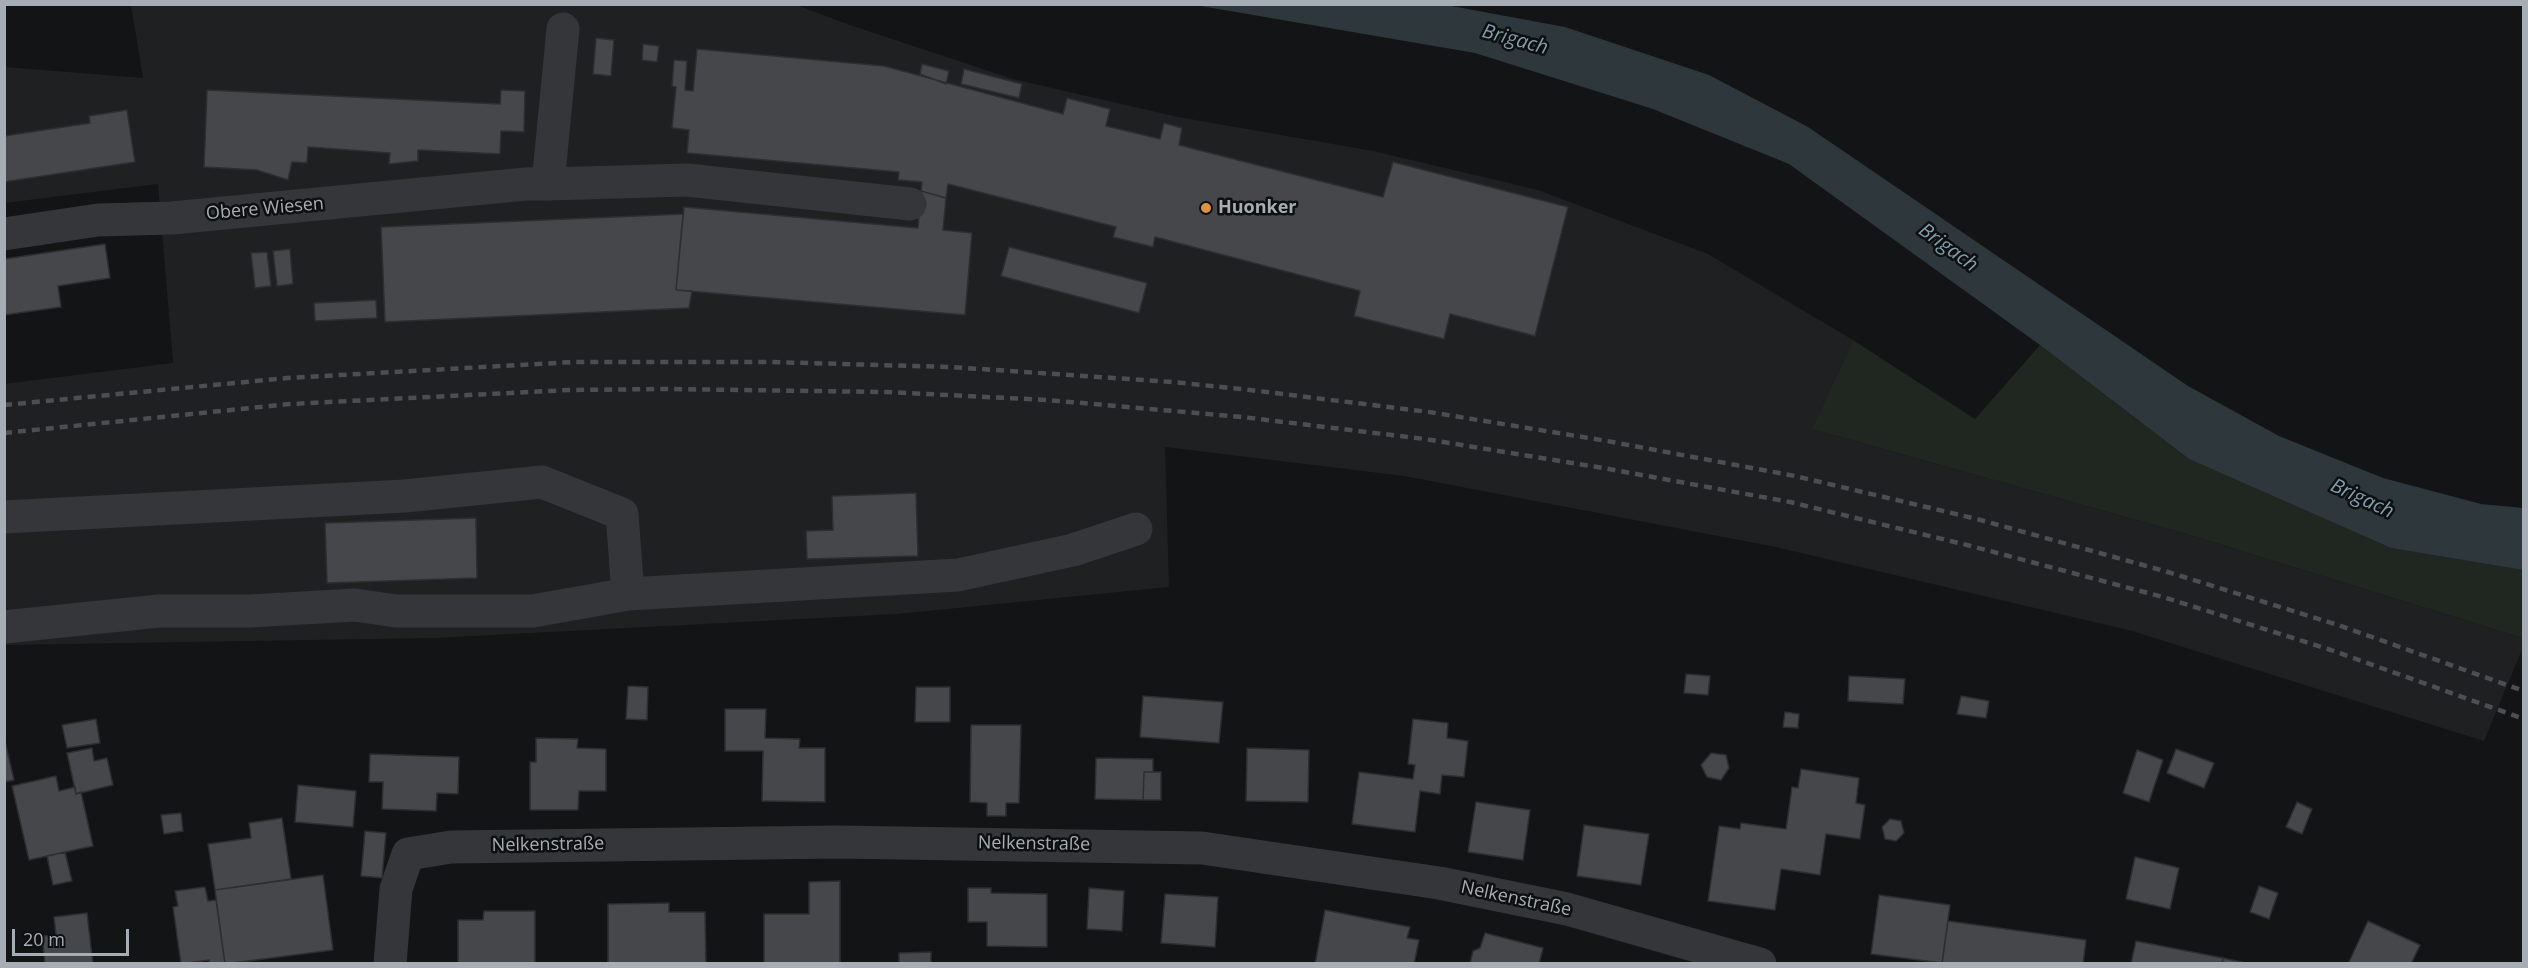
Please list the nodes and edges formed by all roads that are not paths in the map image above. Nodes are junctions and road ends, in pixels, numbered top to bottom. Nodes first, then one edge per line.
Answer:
1 (563, 29) dead end
2 (537, 184) junction
3 (910, 204) dead end
4 (4, 234) edge
5 (4, 517) edge
6 (1136, 529) dead end
7 (628, 594) junction
8 (4, 627) edge
9 (390, 963) edge
10 (1760, 963) edge

1 - 2 street
2 - 3 street, Obere Wiesen
2 - 4 street, Obere Wiesen
5 - 7 street
6 - 7 street
7 - 8 street
9 - 10 street, Nelkenstraße

